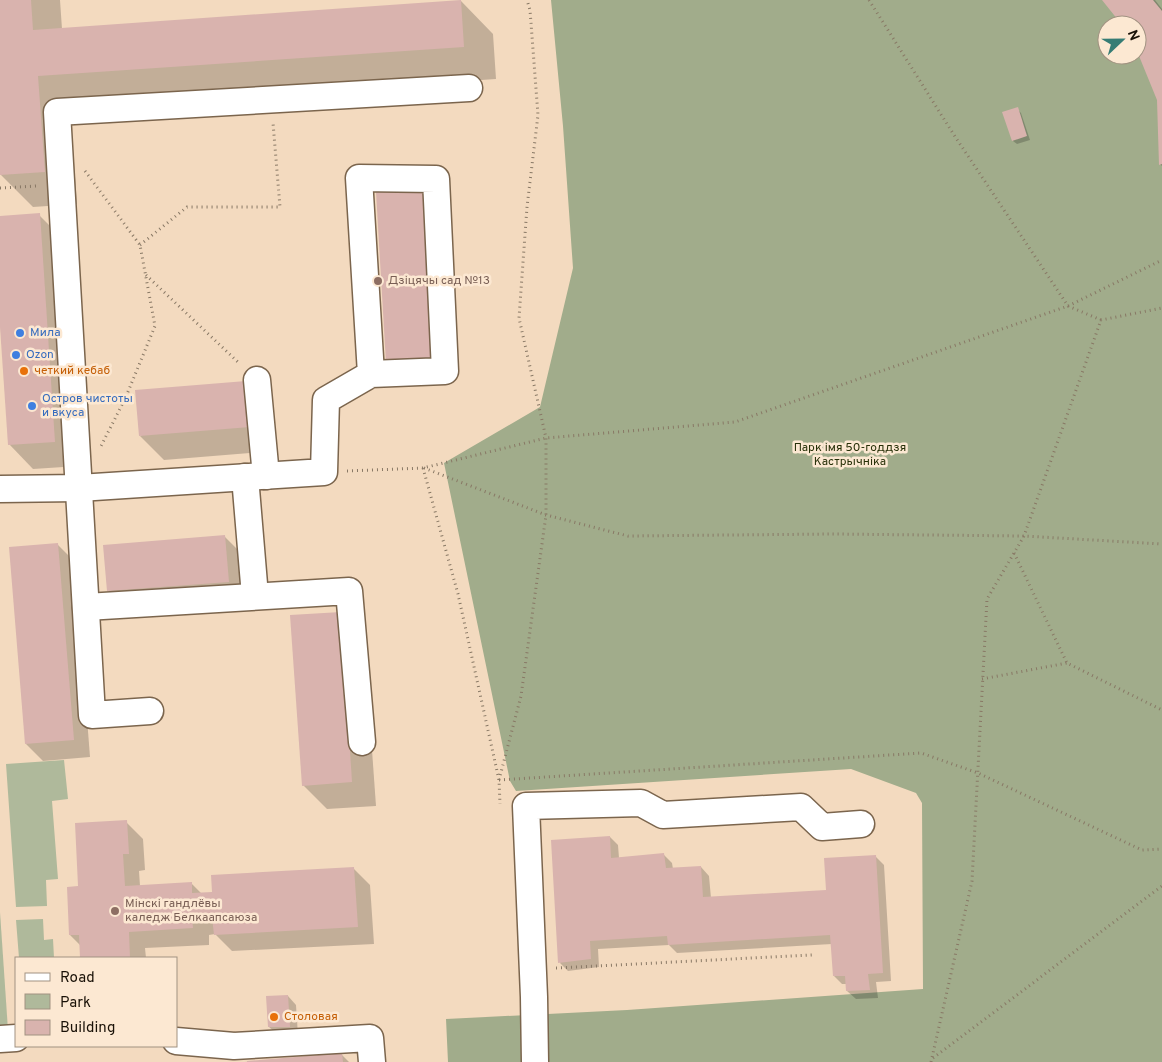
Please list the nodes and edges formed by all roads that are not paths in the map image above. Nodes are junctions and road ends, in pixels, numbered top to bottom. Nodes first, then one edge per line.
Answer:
1 (469, 88) dead end
2 (371, 374) junction
3 (257, 380) road end
4 (255, 476) junction
5 (79, 488) junction
6 (0, 489) edge
7 (255, 596) junction
8 (86, 607) junction
9 (150, 710) dead end
10 (362, 742) dead end
11 (861, 824) dead end
12 (15, 1038) edge
13 (0, 1039) edge
14 (178, 1041) edge
15 (372, 1062) edge
16 (535, 1062) edge

1 - 5 lane
2 - 2 lane
2 - 4 lane
3 - 4 lane
4 - 5 lane
4 - 7 lane
5 - 6 lane
5 - 8 lane
7 - 8 lane
7 - 10 lane
8 - 9 lane
11 - 16 lane
12 - 13 lane
14 - 15 lane

